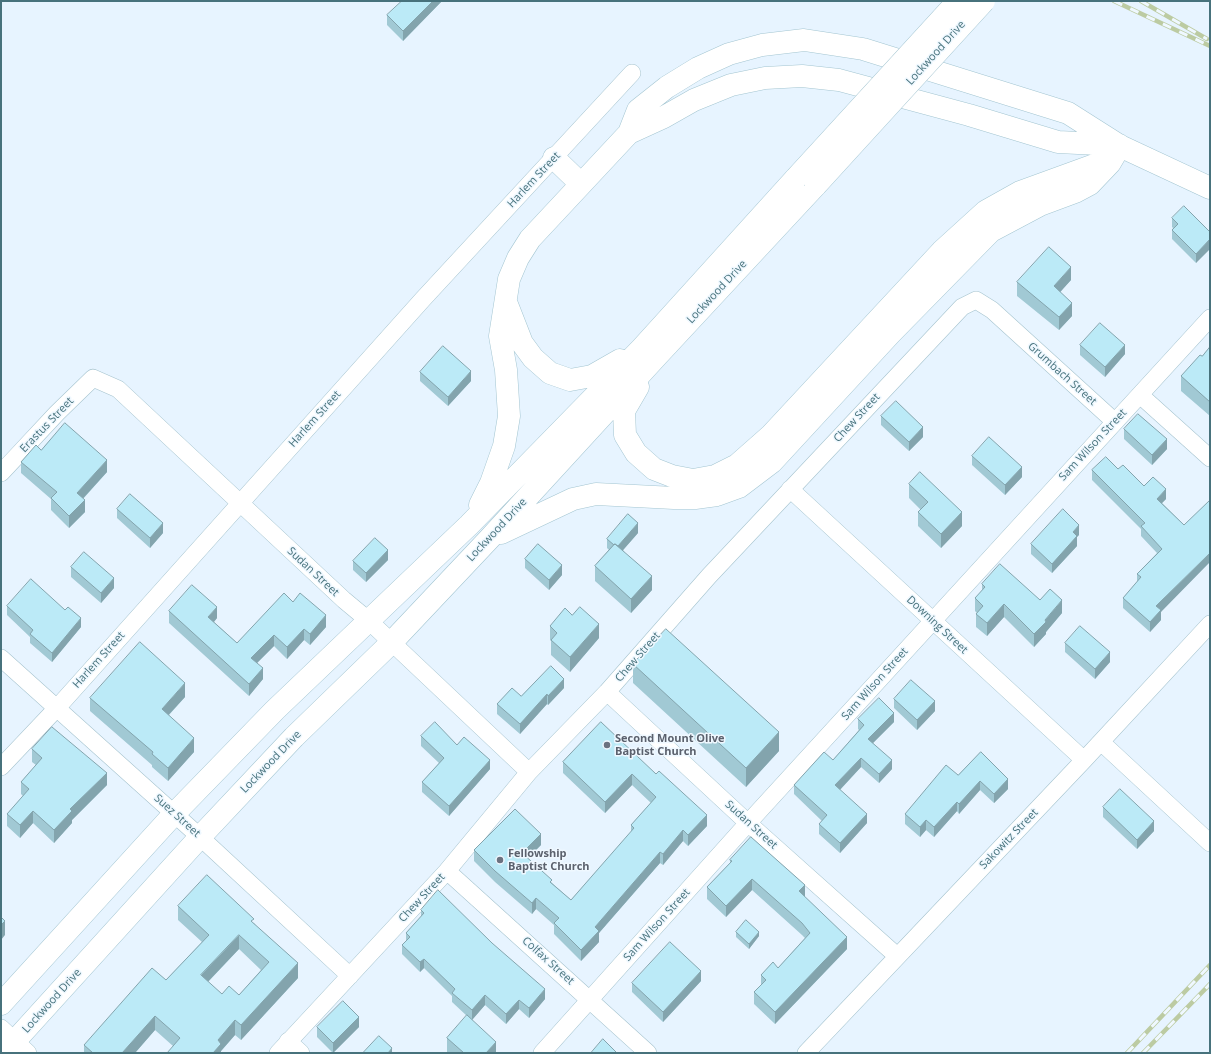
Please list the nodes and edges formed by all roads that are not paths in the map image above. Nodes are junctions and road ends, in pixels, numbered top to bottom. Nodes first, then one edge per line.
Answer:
1 (958, 1) edge
2 (984, 1) edge
3 (632, 73) dead end
4 (1068, 113) junction
5 (629, 133) junction
6 (1058, 142) junction
7 (1120, 146) junction
8 (554, 158) junction
9 (806, 182) junction
10 (581, 184) junction
11 (1210, 188) edge
12 (506, 301) junction
13 (1210, 318) edge
14 (1010, 326) joint
15 (648, 352) junction
16 (93, 378) joint
17 (1140, 395) junction
18 (1114, 421) junction
19 (1210, 458) edge
20 (1, 473) edge
21 (790, 490) junction
22 (240, 503) junction
23 (469, 525) junction
24 (490, 538) junction
25 (368, 620) junction
26 (933, 621) junction
27 (1210, 624) edge
28 (391, 643) junction
29 (1, 658) edge
30 (607, 692) junction
31 (56, 709) junction
32 (1101, 742) junction
33 (1084, 760) junction
34 (1, 767) edge
35 (529, 772) junction
36 (174, 814) junction
37 (748, 823) junction
38 (200, 837) junction
39 (1210, 844) edge
40 (447, 871) junction
41 (897, 956) junction
42 (350, 976) junction
43 (590, 999) junction
44 (1, 1004) edge
45 (12, 1044) edge
46 (283, 1047) edge
47 (302, 1053) edge
48 (542, 1053) edge
49 (648, 1053) edge
50 (806, 1053) edge

1 - 9 main road, Lockwood Drive, bridge
2 - 9 main road, Lockwood Drive, bridge
3 - 8 street, Harlem Street
4 - 5 main road
4 - 6 main road
4 - 7 main road
5 - 6 main road
5 - 10 main road
6 - 7 main road
7 - 11 main road
7 - 15 main road
7 - 24 main road
8 - 10 main road
8 - 22 street, Harlem Street
9 - 15 main road, Lockwood Drive
10 - 12 main road
12 - 15 main road
12 - 23 main road
13 - 17 street, Sam Wilson Street
14 - 18 street, Grumbach Street
14 - 21 street, Chew Street
15 - 23 main road, Lockwood Drive
15 - 24 main road, Lockwood Drive
16 - 20 street, Erastus Street
16 - 22 street, Sudan Street
17 - 18 street, Sam Wilson Street
17 - 19 street
18 - 26 street, Sam Wilson Street
21 - 26 street, Downing Street
21 - 30 street, Chew Street
22 - 25 street, Sudan Street
22 - 31 street, Harlem Street
23 - 25 main road, Lockwood Drive
24 - 28 main road, Lockwood Drive
25 - 28 street, Sudan Street
25 - 36 main road, Lockwood Drive
26 - 33 street, Downing Street
26 - 37 street, Sam Wilson Street
27 - 32 street, Sakowitz Street
28 - 35 street, Sudan Street
28 - 38 main road, Lockwood Drive
29 - 31 street, Suez Street
30 - 35 street, Chew Street
30 - 37 street, Sudan Street
31 - 34 street, Harlem Street
31 - 36 street, Suez Street
32 - 33 street, Sakowitz Street
32 - 39 street
33 - 41 street, Sakowitz Street
35 - 40 street, Chew Street
36 - 38 street, Suez Street
36 - 44 main road, Lockwood Drive
37 - 41 street, Sudan Street
37 - 43 street, Sam Wilson Street
38 - 42 street, Suez Street
38 - 45 main road, Lockwood Drive
40 - 42 street, Chew Street
40 - 43 street, Colfax Street
41 - 50 street, Sakowitz Street
42 - 46 street, Chew Street
43 - 48 street, Sam Wilson Street
43 - 49 street, Colfax Street
46 - 47 street

